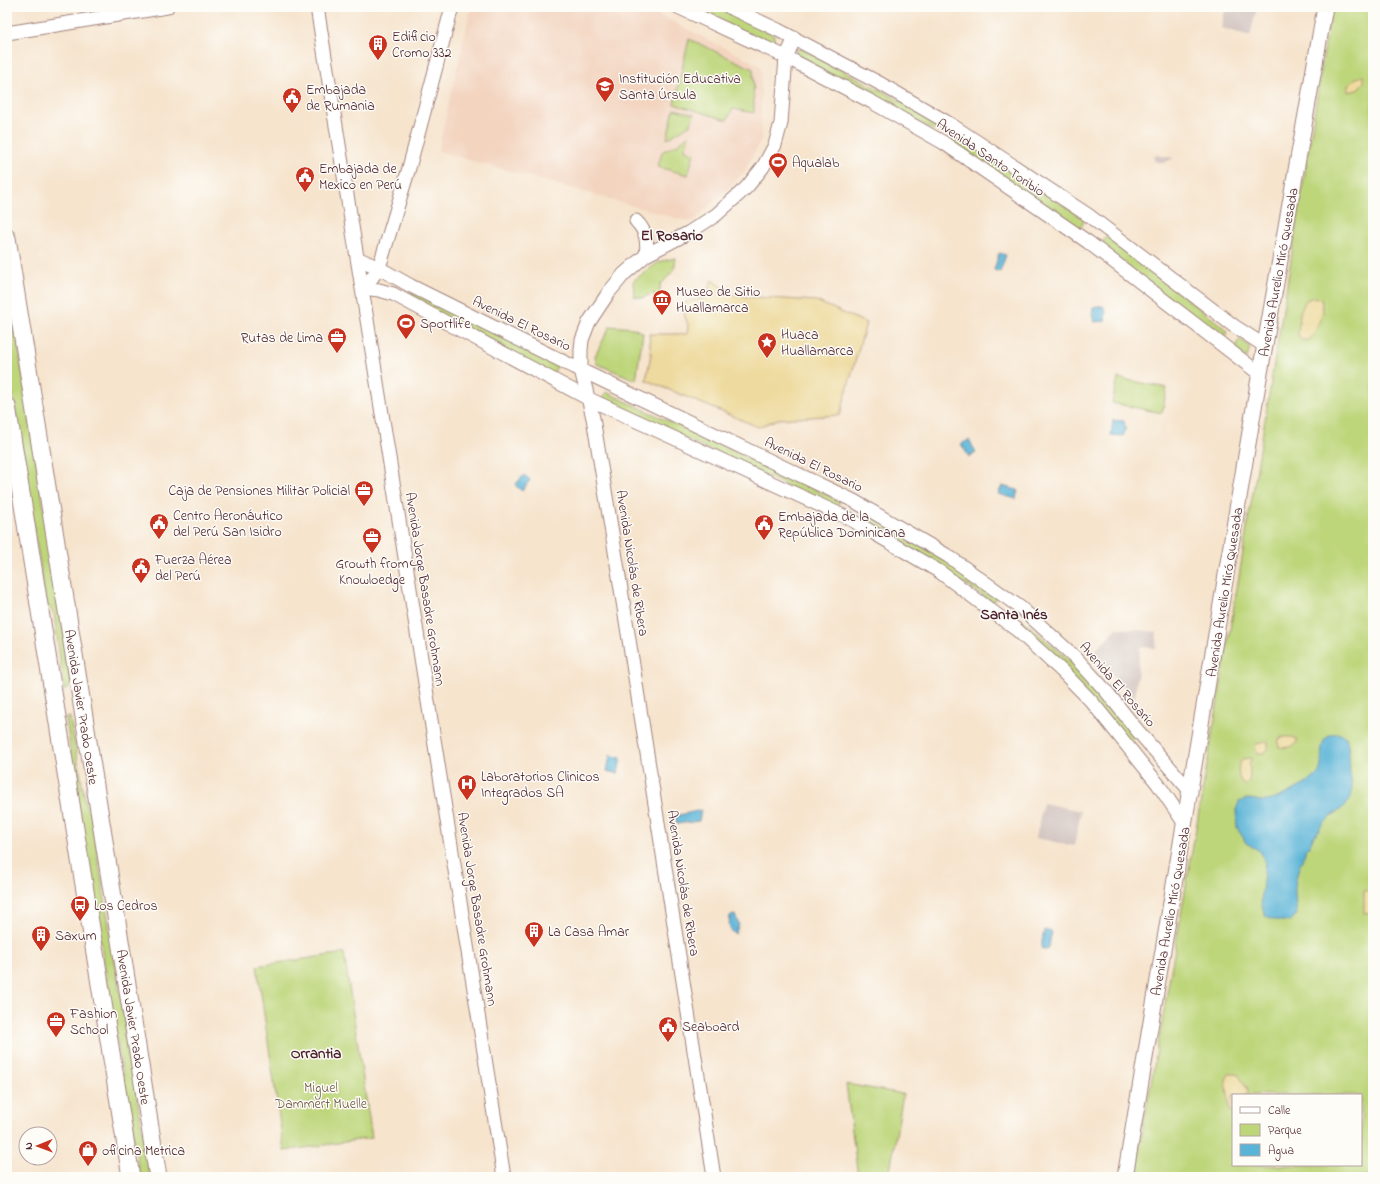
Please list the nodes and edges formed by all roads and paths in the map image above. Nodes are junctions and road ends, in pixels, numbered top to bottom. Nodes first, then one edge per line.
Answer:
1 (167, 7) edge
2 (317, 7) edge
3 (452, 7) edge
4 (678, 7) edge
5 (729, 7) edge
6 (1325, 7) edge
7 (7, 33) edge
8 (794, 38) junction
9 (786, 57) junction
10 (636, 221) dead end
11 (7, 238) edge
12 (646, 256) junction
13 (357, 258) junction
14 (379, 268) junction
15 (362, 288) junction
16 (1234, 326) junction
17 (1221, 344) junction
18 (1265, 346) junction
19 (581, 370) junction
20 (1260, 374) junction
21 (589, 398) junction
22 (7, 406) edge
23 (82, 703) junction
24 (56, 708) junction
25 (1172, 771) junction
26 (1158, 784) junction
27 (1191, 792) junction
28 (1185, 824) junction
29 (131, 1177) edge
30 (158, 1177) edge
31 (504, 1177) edge
32 (714, 1177) edge
33 (1125, 1177) edge

1 - 7 street
2 - 13 street, Avenida Jorge Basadre Grohmann
3 - 14 street
4 - 9 street, Avenida Santo Toribio
5 - 8 street, Avenida Santo Toribio
6 - 18 main road, Avenida Aurelio Miró Quesada
8 - 9 street, Avenida Nicolás de Ribera
8 - 16 street, Avenida Santo Toribio
9 - 12 street, Avenida Nicolás de Ribera
9 - 17 street, Avenida Santo Toribio
10 - 12 street
11 - 23 main road, Avenida Javier Prado Oeste
12 - 19 street, Avenida Nicolás de Ribera
13 - 14 street, Avenida El Rosario
13 - 15 street, Avenida Jorge Basadre Grohmann
14 - 15 street
14 - 19 street, Avenida El Rosario
15 - 21 street
15 - 31 street, Avenida Jorge Basadre Grohmann
16 - 17 street
16 - 18 street, Avenida Santo Toribio
17 - 20 street, Avenida Santo Toribio
18 - 20 main road, Avenida Aurelio Miró Quesada
19 - 21 street, Avenida Nicolás de Ribera
19 - 25 street, Avenida El Rosario
20 - 27 main road, Avenida Aurelio Miró Quesada
21 - 26 street
21 - 32 street, Avenida Nicolás de Ribera
22 - 24 main road, Avenida Javier Prado Oeste
23 - 24 main road
23 - 30 main road, Avenida Javier Prado Oeste
24 - 29 main road, Avenida Javier Prado Oeste
25 - 26 street
25 - 27 street, Avenida El Rosario
26 - 28 street
27 - 28 main road, Avenida Aurelio Miró Quesada
28 - 33 main road, Avenida Aurelio Miró Quesada

